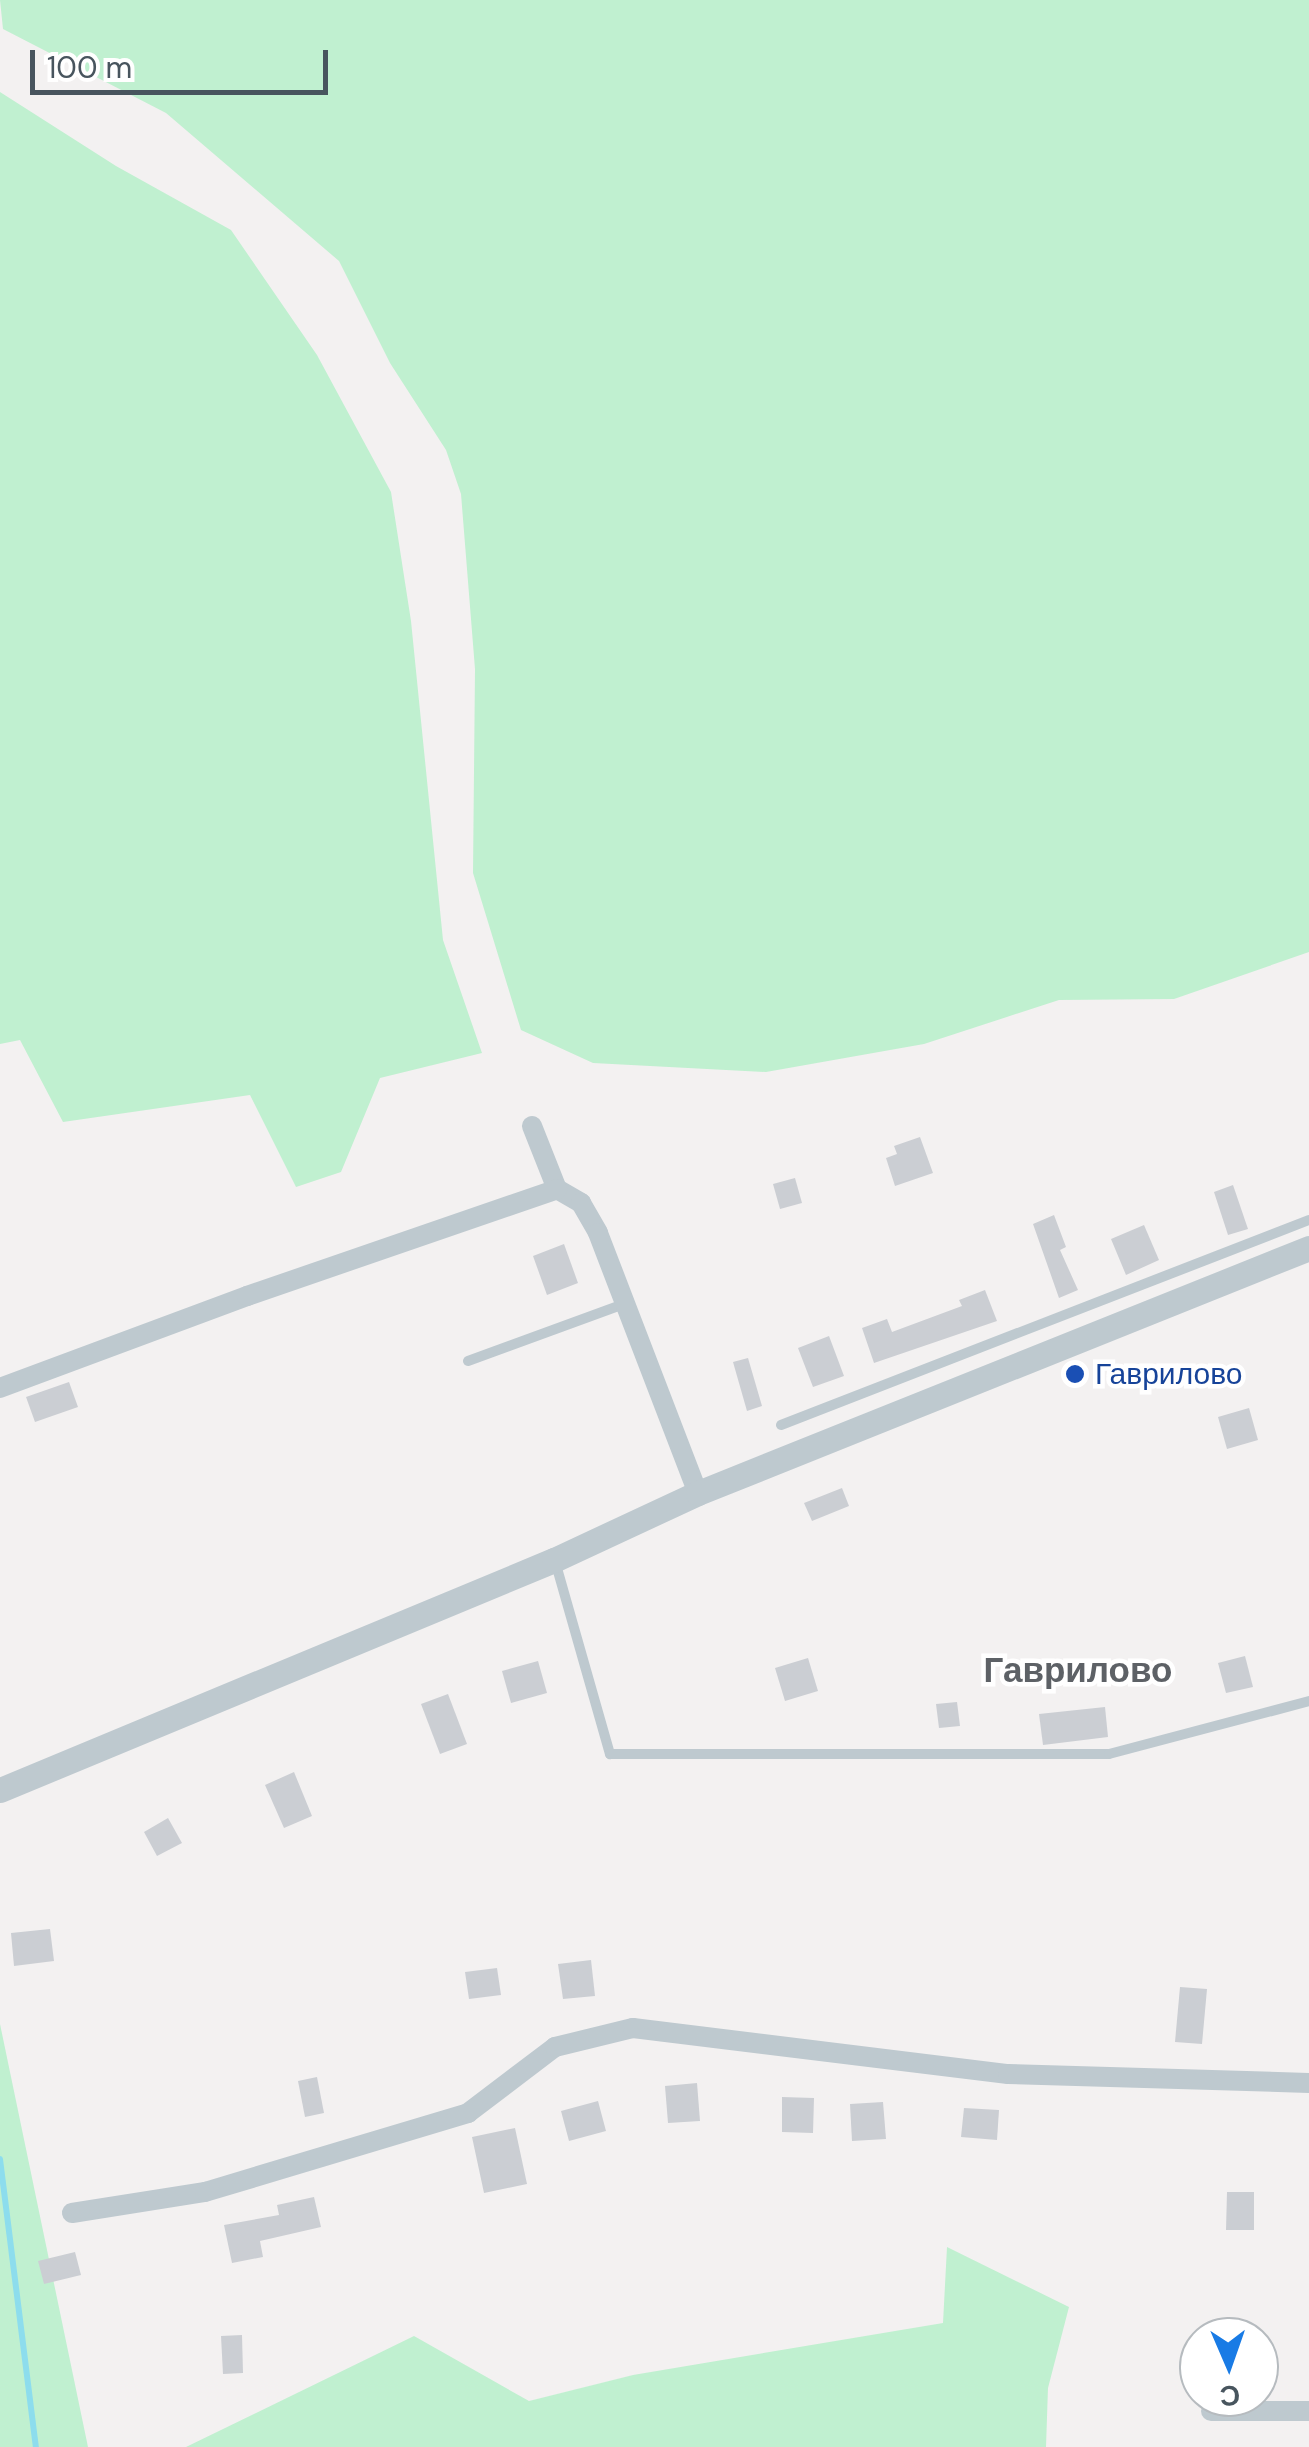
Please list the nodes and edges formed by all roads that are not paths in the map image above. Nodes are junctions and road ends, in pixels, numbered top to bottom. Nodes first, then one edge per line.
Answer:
1 (532, 1126) dead end
2 (558, 1189) junction
3 (1309, 1220) edge
4 (1309, 1248) edge
5 (624, 1304) junction
6 (468, 1361) dead end
7 (0, 1388) edge
8 (780, 1425) dead end
9 (698, 1493) junction
10 (554, 1560) junction
11 (1309, 1701) edge
12 (0, 1790) edge
13 (1309, 2083) edge
14 (72, 2213) dead end
15 (1279, 2411) edge
16 (1309, 2411) edge

1 - 2 street
2 - 5 street
2 - 7 street
3 - 8 lane
4 - 9 street
5 - 6 lane
5 - 9 street
9 - 10 street
10 - 11 lane
10 - 12 street
13 - 14 street
15 - 16 street

